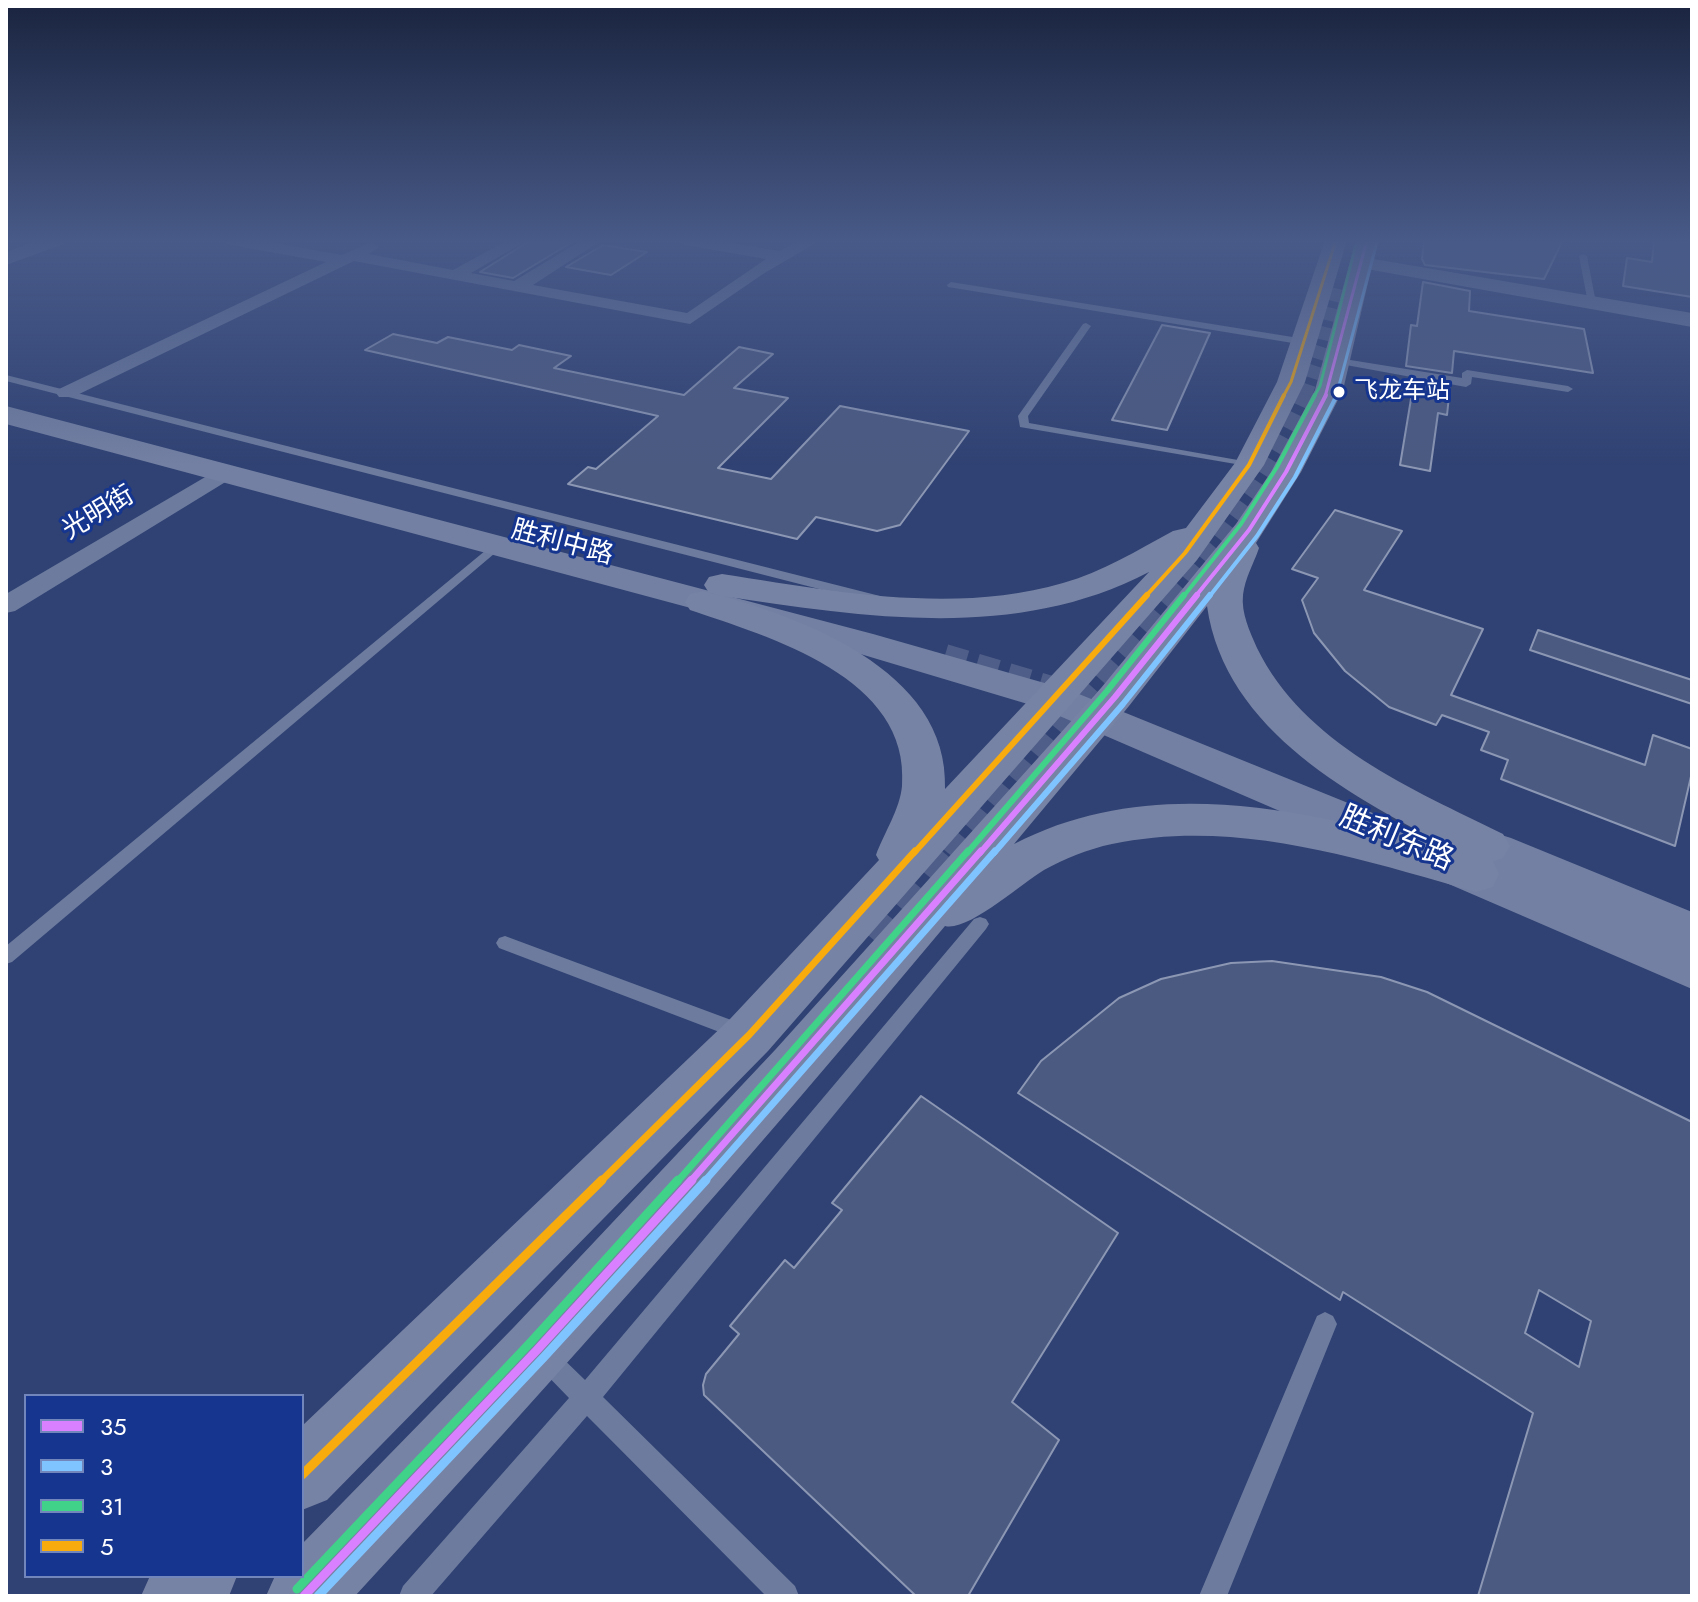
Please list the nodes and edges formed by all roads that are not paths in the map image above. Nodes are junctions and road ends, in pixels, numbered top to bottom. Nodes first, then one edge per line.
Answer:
1 (229, 315) edge
2 (667, 315) edge
3 (696, 315) edge
4 (1136, 315) edge
5 (1319, 315) edge
6 (1345, 315) edge
7 (1661, 315) edge
8 (1692, 320) edge
9 (1086, 326) dead end
10 (1305, 342) junction
11 (1338, 361) junction
12 (6, 378) edge
13 (1568, 389) dead end
14 (66, 393) junction
15 (6, 399) edge
16 (6, 415) edge
17 (1249, 465) junction
18 (224, 473) junction
19 (1205, 528) junction
20 (1249, 530) junction
21 (497, 545) junction
22 (710, 593) junction
23 (6, 605) edge
24 (903, 606) junction
25 (1085, 698) junction
26 (1481, 860) junction
27 (893, 874) junction
28 (980, 924) dead end
29 (911, 933) junction
30 (1692, 933) edge
31 (505, 943) dead end
32 (6, 957) edge
33 (1692, 968) edge
34 (749, 1035) junction
35 (1325, 1324) dead end
36 (537, 1350) junction
37 (586, 1398) junction
38 (304, 1473) edge
39 (198, 1578) edge
40 (179, 1596) edge
41 (304, 1596) edge
42 (413, 1596) edge
43 (785, 1596) edge
44 (1213, 1596) edge

1 - 14 street
2 - 3 street
4 - 10 lane
5 - 10 main road
6 - 11 main road
7 - 8 street
9 - 17 lane
10 - 17 main road
11 - 13 lane
11 - 20 main road
12 - 14 lane
14 - 24 lane
15 - 22 main road, 胜利中路
16 - 18 main road, 胜利中路
17 - 19 main road
18 - 21 main road, 胜利中路
18 - 23 street, 光明街
19 - 24 main road
19 - 25 main road
20 - 25 main road
20 - 26 main road
21 - 22 main road, 胜利中路
21 - 32 lane
22 - 24 main road
22 - 25 main road, 胜利中路
22 - 27 main road
25 - 26 main road, 胜利东路
25 - 27 main road
25 - 29 main road
26 - 29 main road
26 - 30 main road, 胜利东路
26 - 33 main road, 胜利东路
27 - 34 main road
28 - 37 lane
29 - 36 main road
31 - 34 lane
34 - 38 main road
35 - 44 lane
36 - 37 lane
36 - 41 main road
37 - 42 lane
37 - 43 lane
39 - 40 main road

